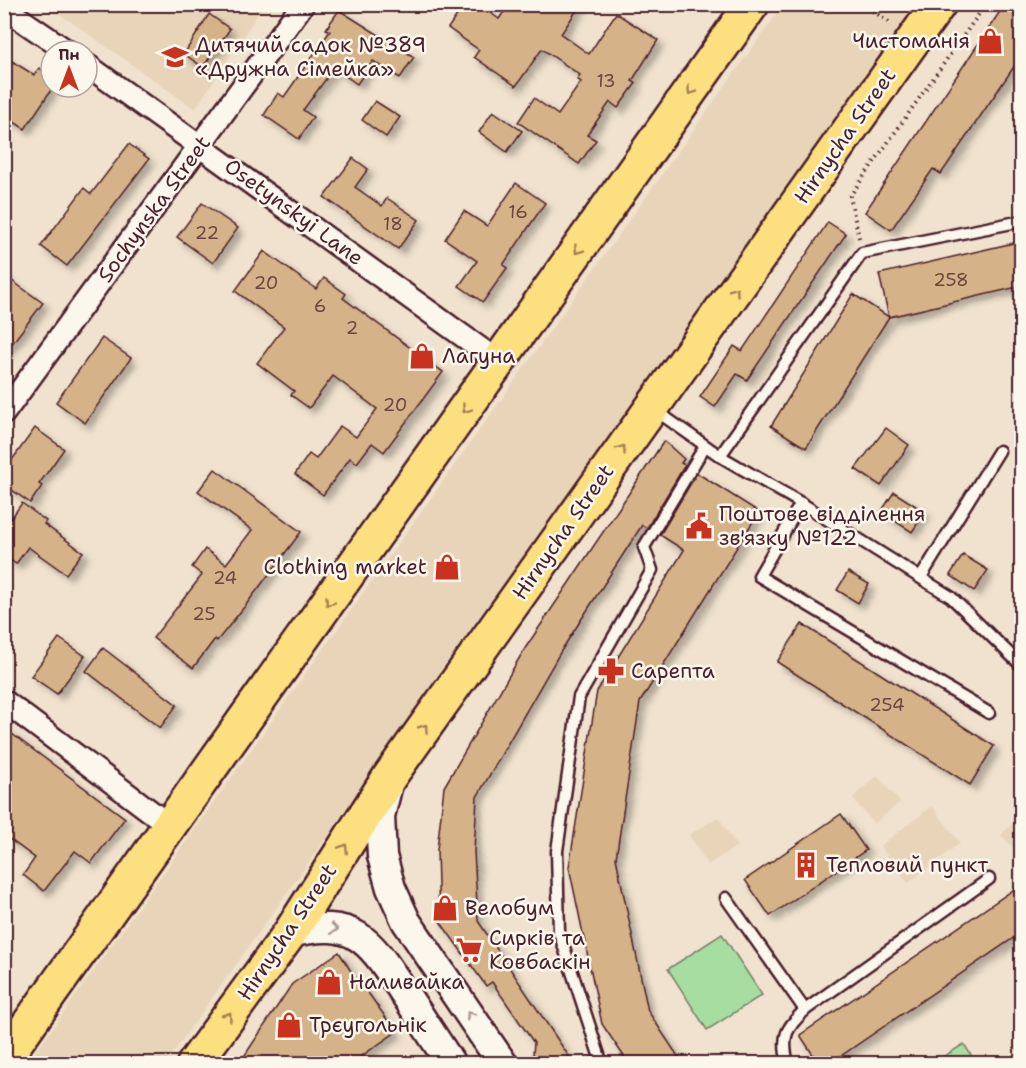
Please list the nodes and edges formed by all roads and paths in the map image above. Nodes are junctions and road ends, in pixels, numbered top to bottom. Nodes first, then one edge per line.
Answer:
1 (303, 4) edge
2 (752, 4) edge
3 (939, 4) edge
4 (986, 4) edge
5 (4, 8) edge
6 (49, 39) edge
7 (99, 73) edge
8 (201, 144) junction
9 (1022, 220) edge
10 (862, 253) junction
11 (499, 362) junction
12 (652, 408) junction
13 (4, 413) edge
14 (705, 446) junction
15 (999, 451) dead end
16 (720, 456) junction
17 (801, 503) junction
18 (921, 577) junction
19 (1022, 666) edge
20 (4, 701) edge
21 (989, 713) dead end
22 (390, 776) junction
23 (170, 826) junction
24 (989, 879) dead end
25 (726, 898) dead end
26 (406, 921) junction
27 (290, 933) junction
28 (374, 947) junction
29 (805, 1010) junction
30 (4, 1059) edge
31 (194, 1064) edge
32 (452, 1064) edge
33 (503, 1064) edge
34 (602, 1064) edge
35 (788, 1064) edge

1 - 8 street, Sochynska Street
2 -> 11 main road
12 -> 3 main road, Hirnycha Street
4 - 10 path
5 - 6 street
7 - 8 street, Osetynskyi Lane
8 - 11 street, Osetynskyi Lane
8 - 13 street, Sochynska Street
9 - 10 lane
10 - 16 lane
11 -> 23 main road
12 - 14 lane
22 -> 12 main road, Hirnycha Street
14 - 16 lane
14 - 34 lane
15 - 18 lane
16 - 17 lane
17 - 18 lane
17 - 21 lane
18 - 19 lane
20 - 23 street
22 - 26 main road
27 -> 22 main road, Hirnycha Street
23 - 30 main road
24 - 29 lane
25 - 29 lane
26 - 28 main road
33 -> 26 main road
27 -> 28 main road
31 -> 27 main road, Hirnycha Street
28 - 32 main road
29 - 35 lane

